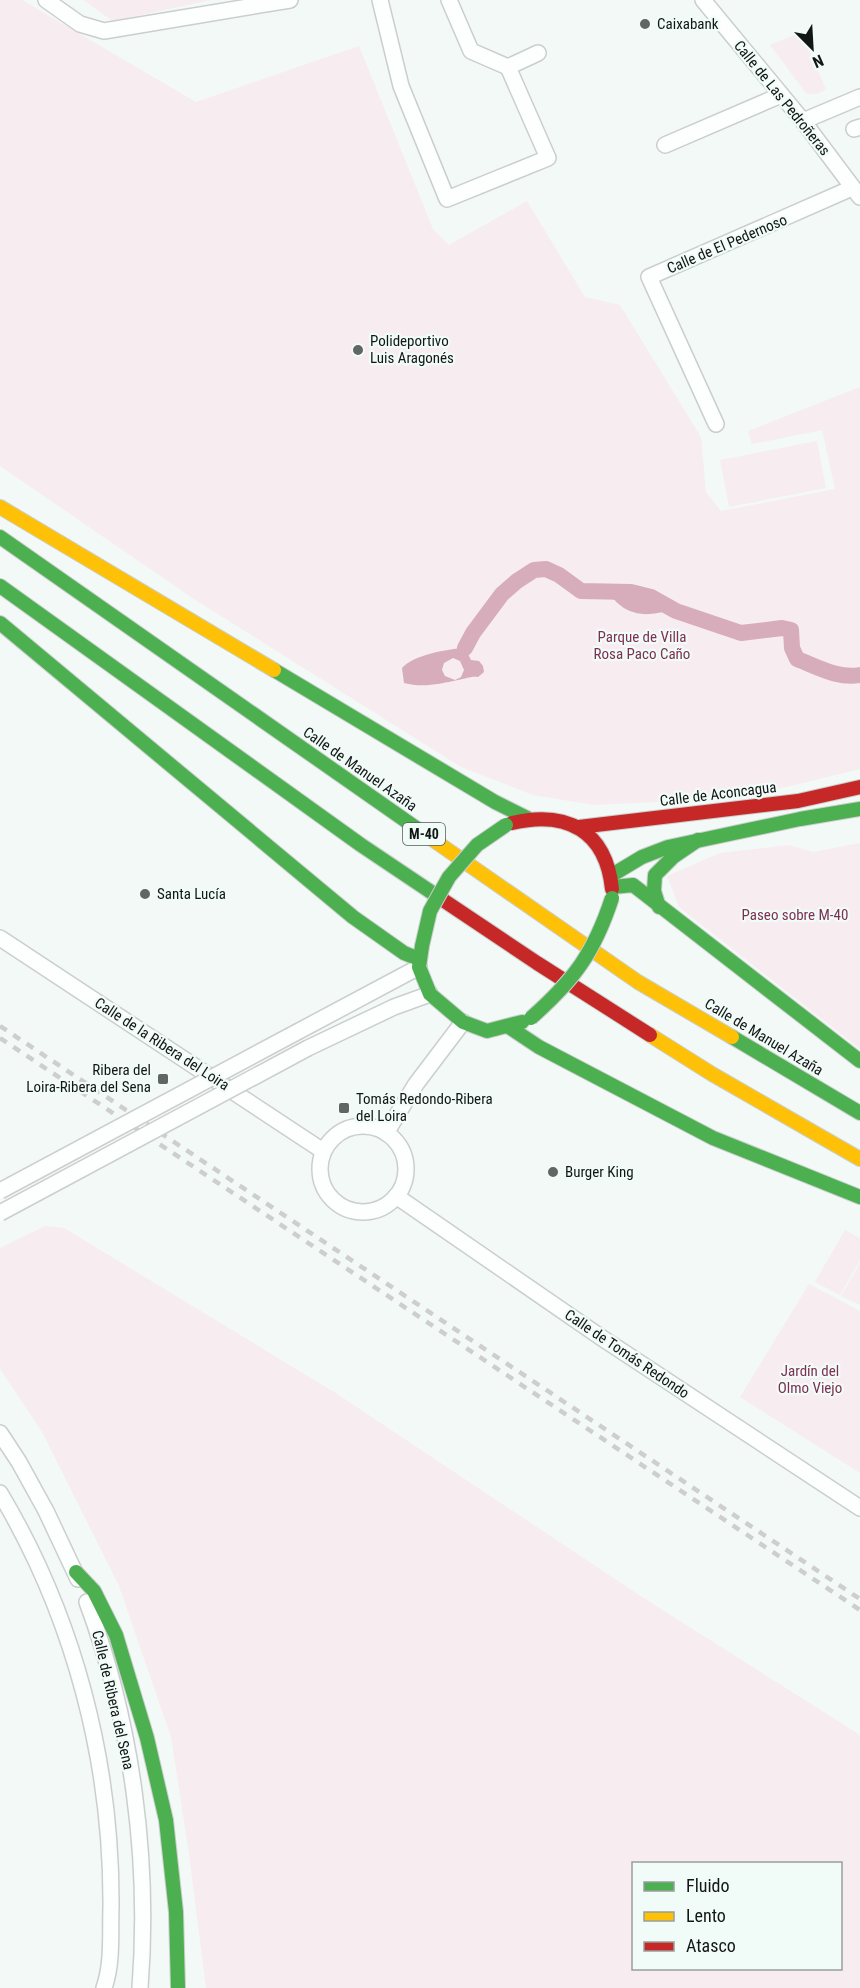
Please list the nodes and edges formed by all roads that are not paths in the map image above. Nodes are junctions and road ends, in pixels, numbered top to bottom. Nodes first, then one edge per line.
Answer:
1 (46, 0) edge
2 (290, 0) edge
3 (380, 0) edge
4 (449, 0) edge
5 (703, 0) edge
6 (537, 53) dead end
7 (508, 67) junction
8 (782, 95) junction
9 (860, 97) edge
10 (803, 121) junction
11 (665, 145) dead end
12 (856, 193) edge
13 (716, 424) dead end
14 (0, 507) edge
15 (0, 537) edge
16 (0, 586) edge
17 (0, 623) edge
18 (860, 787) edge
19 (860, 809) edge
20 (527, 818) junction
21 (579, 827) junction
22 (698, 840) junction
23 (612, 887) junction
24 (659, 907) junction
25 (0, 938) edge
26 (420, 957) junction
27 (430, 994) junction
28 (463, 1022) junction
29 (509, 1027) junction
30 (860, 1061) edge
31 (860, 1113) edge
32 (386, 1132) junction
33 (713, 1138) junction
34 (323, 1151) junction
35 (860, 1159) edge
36 (0, 1191) edge
37 (396, 1196) junction
38 (860, 1197) edge
39 (860, 1207) edge
40 (0, 1213) edge
41 (0, 1434) edge
42 (0, 1493) edge
43 (860, 1508) edge
44 (76, 1572) junction
45 (104, 1988) edge
46 (140, 1988) edge
47 (178, 1988) edge

1 - 2 street
3 - 7 street
4 - 7 street
5 - 8 street, Calle de Las Pedroñeras
6 - 7 street
8 - 10 street, Calle de Las Pedroñeras
8 - 11 street
9 - 10 street
10 - 12 street, Calle de Las Pedroñeras
12 - 13 street, Calle de El Pedernoso
14 - 20 main road
15 - 31 main road, Calle de Manuel Azaña / M-40
16 - 35 main road
17 - 26 main road
18 - 21 main road, Calle de Aconcagua
19 - 22 main road
20 - 21 main road
20 - 26 main road, bridge
21 - 23 main road
22 - 23 main road
22 - 24 main road
23 - 24 main road
23 - 29 main road, bridge
24 - 30 main road
25 - 34 street, Calle de la Ribera del Loira
26 - 27 main road
26 - 36 street, bridge
27 - 28 main road
27 - 40 street, bridge
28 - 29 main road
28 - 32 street
29 - 33 main road
32 - 34 street
32 - 37 street
33 - 38 main road
33 - 39 street
34 - 37 street
37 - 43 street, Calle de Tomás Redondo
41 - 44 street, Calle de Ribera del Sena
42 - 45 street, Calle de Ribera del Sena
44 - 46 street, Calle de Ribera del Sena
44 - 47 main road

